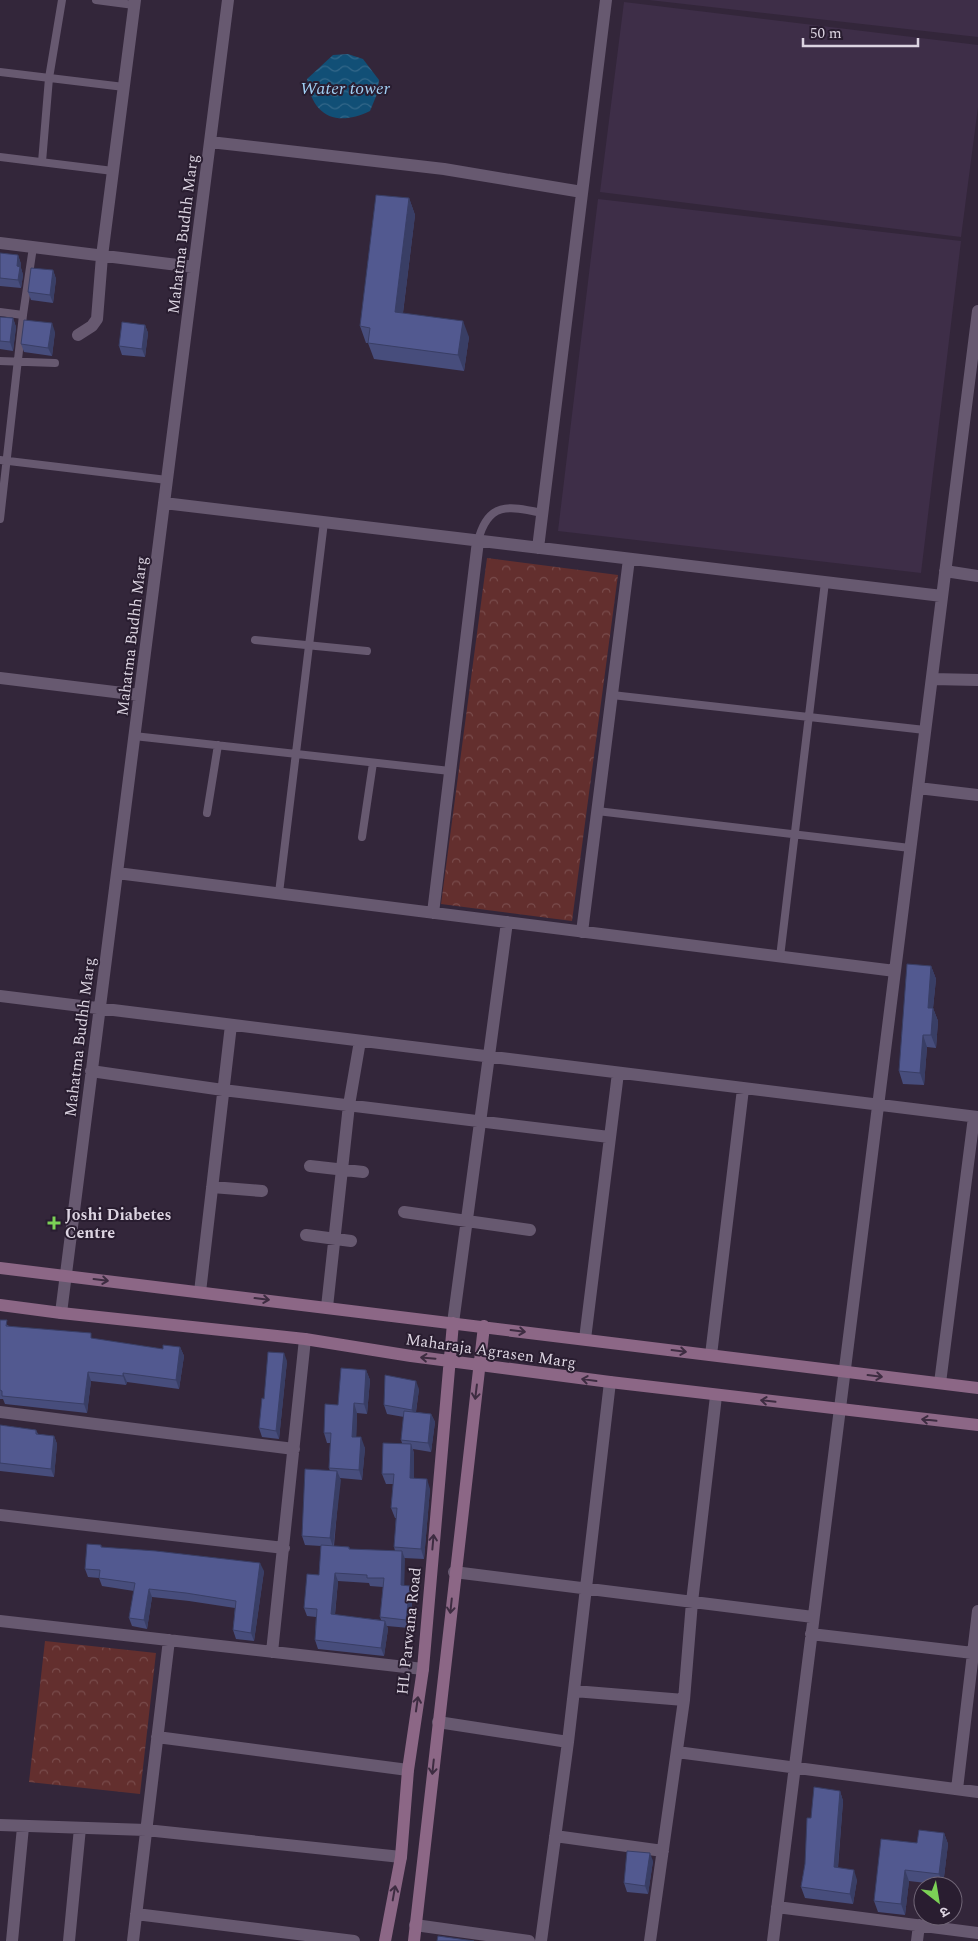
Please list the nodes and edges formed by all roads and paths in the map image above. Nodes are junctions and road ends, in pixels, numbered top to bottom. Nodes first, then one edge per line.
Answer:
1 (62, 0) edge
2 (96, 0) edge
3 (228, 0) edge
4 (606, 0) edge
5 (135, 2) edge
6 (0, 72) edge
7 (49, 78) junction
8 (124, 87) junction
9 (210, 142) junction
10 (0, 157) edge
11 (42, 162) junction
12 (113, 171) junction
13 (582, 192) junction
14 (0, 243) edge
15 (33, 248) junction
16 (102, 256) junction
17 (194, 267) junction
18 (978, 311) edge
19 (0, 312) edge
20 (23, 314) junction
21 (78, 335) dead end
22 (0, 361) edge
23 (19, 362) junction
24 (55, 363) dead end
25 (975, 363) edge
26 (4, 460) edge
27 (167, 480) junction
28 (164, 503) junction
29 (542, 513) junction
30 (0, 519) edge
31 (324, 522) junction
32 (478, 541) junction
33 (538, 548) junction
34 (629, 559) junction
35 (945, 572) junction
36 (978, 576) edge
37 (825, 582) junction
38 (942, 596) junction
39 (255, 640) dead end
40 (310, 645) junction
41 (367, 651) dead end
42 (0, 678) edge
43 (932, 679) junction
44 (978, 680) edge
45 (139, 695) junction
46 (612, 695) junction
47 (809, 717) junction
48 (925, 730) junction
49 (134, 736) junction
50 (218, 745) junction
51 (296, 754) junction
52 (373, 763) junction
53 (450, 771) junction
54 (918, 788) junction
55 (978, 795) edge
56 (597, 811) junction
57 (207, 813) dead end
58 (794, 835) junction
59 (362, 837) dead end
60 (910, 848) junction
61 (117, 873) junction
62 (279, 893) junction
63 (433, 913) junction
64 (507, 922) junction
65 (582, 932) junction
66 (780, 957) junction
67 (895, 971) junction
68 (0, 996) edge
69 (99, 1009) junction
70 (230, 1025) junction
71 (360, 1041) junction
72 (489, 1057) junction
73 (91, 1071) junction
74 (618, 1073) junction
75 (743, 1089) junction
76 (223, 1090) junction
77 (349, 1105) junction
78 (878, 1105) junction
79 (976, 1117) edge
80 (480, 1121) junction
81 (609, 1137) junction
82 (310, 1166) dead end
83 (342, 1170) junction
84 (363, 1172) dead end
85 (212, 1187) junction
86 (262, 1191) dead end
87 (404, 1212) dead end
88 (466, 1221) junction
89 (530, 1230) dead end
90 (306, 1235) dead end
91 (334, 1239) junction
92 (351, 1241) dead end
93 (0, 1268) edge
94 (65, 1275) junction
95 (200, 1292) junction
96 (0, 1305) edge
97 (327, 1307) junction
98 (61, 1314) junction
99 (452, 1322) junction
100 (484, 1326) junction
101 (305, 1339) junction
102 (584, 1339) junction
103 (710, 1355) junction
104 (448, 1360) junction
105 (479, 1364) junction
106 (845, 1372) junction
107 (610, 1382) junction
108 (940, 1383) junction
109 (978, 1388) edge
110 (716, 1396) junction
111 (839, 1409) junction
112 (0, 1412) edge
113 (978, 1425) edge
114 (294, 1449) junction
115 (0, 1515) edge
116 (284, 1548) junction
117 (454, 1572) junction
118 (585, 1589) junction
119 (692, 1602) junction
120 (978, 1611) edge
121 (813, 1617) junction
122 (0, 1621) edge
123 (811, 1634) junction
124 (169, 1640) junction
125 (272, 1652) junction
126 (973, 1653) junction
127 (422, 1669) junction
128 (574, 1691) junction
129 (684, 1700) junction
130 (438, 1722) junction
131 (157, 1737) junction
132 (568, 1742) junction
133 (677, 1752) junction
134 (795, 1767) junction
135 (408, 1770) junction
136 (957, 1789) junction
137 (978, 1792) edge
138 (0, 1825) edge
139 (23, 1826) junction
140 (80, 1828) junction
141 (146, 1830) junction
142 (555, 1836) junction
143 (663, 1851) junction
144 (401, 1856) junction
145 (777, 1907) junction
146 (136, 1914) junction
147 (913, 1924) edge
148 (415, 1925) junction
149 (919, 1926) edge
150 (926, 1926) edge
151 (978, 1933) edge
152 (12, 1941) edge
153 (69, 1941) edge
154 (133, 1941) edge
155 (354, 1941) edge
156 (385, 1941) edge
157 (414, 1941) edge
158 (529, 1941) edge
159 (541, 1941) edge
160 (650, 1941) edge
161 (773, 1941) edge
162 (917, 1941) edge

1 - 7 lane
2 - 5 lane
3 - 9 street, Mahatma Budhh Marg
4 - 13 street
5 - 8 street
6 - 7 lane
7 - 8 lane
7 - 11 lane
8 - 12 street
9 - 13 street
9 - 17 street, Mahatma Budhh Marg
10 - 11 lane
11 - 12 lane
12 - 16 street
13 - 29 street
14 - 15 street
15 - 16 street
15 - 20 lane
16 - 17 street
16 - 21 street
17 - 27 street, Mahatma Budhh Marg
18 - 25 street
19 - 20 lane
20 - 23 lane
22 - 23 lane
23 - 24 lane
23 - 26 lane
25 - 35 street
26 - 27 lane
26 - 30 lane
27 - 28 street, Mahatma Budhh Marg
28 - 31 street
28 - 45 street, Mahatma Budhh Marg
29 - 32 lane
29 - 33 street
31 - 32 street
31 - 40 lane
32 - 33 street
32 - 53 street
33 - 34 street
34 - 37 street
34 - 46 street
35 - 36 street
35 - 38 street
37 - 38 street
37 - 47 lane
38 - 43 street
39 - 40 lane
40 - 41 lane
40 - 51 lane
42 - 45 street
43 - 44 street
43 - 48 street
45 - 49 street, Mahatma Budhh Marg
46 - 47 lane
46 - 56 street
47 - 48 lane
47 - 58 lane
48 - 54 street
49 - 50 lane
49 - 61 street, Mahatma Budhh Marg
50 - 51 lane
50 - 57 lane
51 - 52 lane
51 - 62 lane
52 - 53 lane
52 - 59 lane
53 - 63 street
54 - 55 street
54 - 60 street
56 - 58 lane
56 - 65 street
58 - 60 lane
58 - 66 lane
60 - 67 street
61 - 62 street
61 - 69 street, Mahatma Budhh Marg
62 - 63 street
63 - 64 street
64 - 65 street
64 - 72 street
65 - 66 street
66 - 67 street
67 - 78 street
68 - 69 street
69 - 70 street
69 - 73 street, Mahatma Budhh Marg
70 - 71 street
70 - 76 street
71 - 72 street
71 - 77 street
72 - 74 street
72 - 80 street
73 - 76 street
73 - 94 street, Mahatma Budhh Marg
74 - 75 street
74 - 81 street
75 - 78 street
75 - 103 street
76 - 77 street
76 - 85 street
77 - 80 street
77 - 83 street
78 - 79 street
78 - 106 street
79 - 108 street
80 - 81 street
80 - 88 street
81 - 102 street
82 - 83 street
83 - 84 street
83 - 91 street
85 - 86 street
85 - 95 street
87 - 88 street
88 - 89 street
88 - 99 street
90 - 91 street
91 - 92 street
91 - 97 street
93 - 94 street, Maharaja Agrasen Marg
94 -> 95 street, Maharaja Agrasen Marg
94 - 98 street, Mahatma Budhh Marg
95 -> 97 street, Maharaja Agrasen Marg
96 - 98 street, Maharaja Agrasen Marg
97 - 99 street, Maharaja Agrasen Marg
98 - 101 street, Maharaja Agrasen Marg
99 - 100 street, Maharaja Agrasen Marg
99 - 104 street, HL Parwana Road
100 -> 102 street, Maharaja Agrasen Marg
100 - 105 street
104 -> 101 street, Maharaja Agrasen Marg
101 - 114 street
102 -> 103 street, Maharaja Agrasen Marg
103 - 106 street, Maharaja Agrasen Marg
104 - 105 street, Maharaja Agrasen Marg
127 -> 104 street, HL Parwana Road
107 -> 105 street, Maharaja Agrasen Marg
105 -> 117 street
106 -> 108 street, Maharaja Agrasen Marg
106 - 111 street
107 - 110 street, Maharaja Agrasen Marg
107 - 118 street
108 - 109 street, Maharaja Agrasen Marg
111 -> 110 street, Maharaja Agrasen Marg
110 - 119 street
113 -> 111 street, Maharaja Agrasen Marg
111 - 121 street
112 - 114 street
114 - 116 street
115 - 116 street
116 - 125 street
117 - 118 street
117 -> 130 street
118 - 119 street
118 - 128 street
119 - 121 street
119 - 129 street
120 - 126 street
121 - 123 street
122 - 124 street
123 - 126 street
123 - 134 street
124 - 125 street
124 - 131 street
125 - 127 street
126 - 136 street
135 -> 127 street, HL Parwana Road
128 - 129 street
128 - 132 street
129 - 133 street
130 - 132 street
130 -> 148 street
131 - 135 street
131 - 141 street
132 - 142 street
133 - 134 street
133 - 143 street
134 - 136 street
134 - 145 street
135 - 144 street, HL Parwana Road
136 - 137 street
138 - 139 street
139 - 140 street
139 - 152 street
140 - 141 street
140 - 153 street
141 - 144 street
141 - 146 street
142 - 143 street
142 - 159 street
143 - 160 street
156 -> 144 street, HL Parwana Road
145 - 147 street
145 - 161 street
146 - 154 street
146 - 155 street
148 - 157 street
148 - 158 street
149 - 162 street
150 - 151 street

